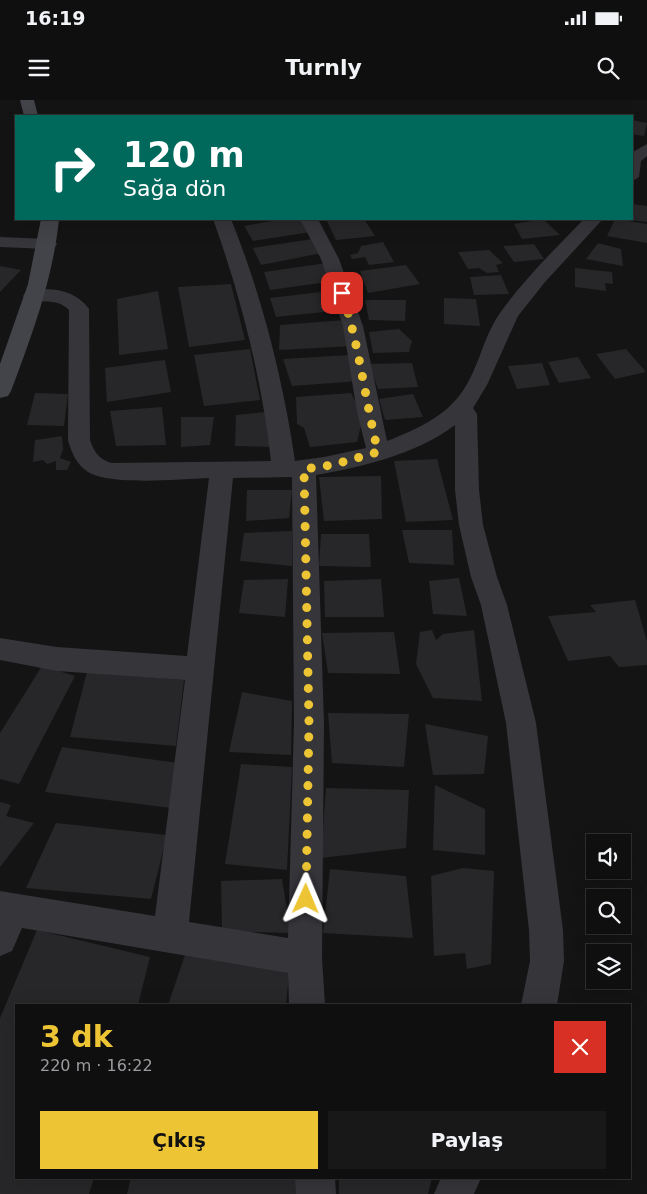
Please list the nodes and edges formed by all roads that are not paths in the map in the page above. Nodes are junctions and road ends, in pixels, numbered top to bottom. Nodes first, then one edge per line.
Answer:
1 (27, 100) edge
2 (32, 115) edge
3 (647, 149) edge
4 (633, 160) edge
5 (50, 220) edge
6 (222, 220) edge
7 (310, 220) edge
8 (593, 220) edge
9 (0, 242) edge
10 (48, 244) junction
11 (33, 296) junction
12 (0, 391) edge
13 (460, 408) junction
14 (378, 452) junction
15 (294, 469) junction
16 (222, 470) junction
17 (0, 649) edge
18 (200, 669) junction
19 (4, 920) edge
20 (170, 937) junction
21 (305, 958) junction
22 (307, 1004) edge
23 (539, 1004) edge
24 (315, 1179) edge
25 (461, 1179) edge
26 (316, 1194) edge
27 (454, 1194) edge

1 - 2 street
3 - 4 street
5 - 10 street
6 - 15 street
7 - 14 street
8 - 13 street
9 - 10 street
10 - 11 street
11 - 12 street
11 - 16 street
13 - 14 street
13 - 23 street
14 - 15 street
15 - 16 street
15 - 21 street
16 - 18 street
17 - 18 street
18 - 20 street
19 - 20 street
20 - 21 street
21 - 22 street
24 - 26 street
25 - 27 street

